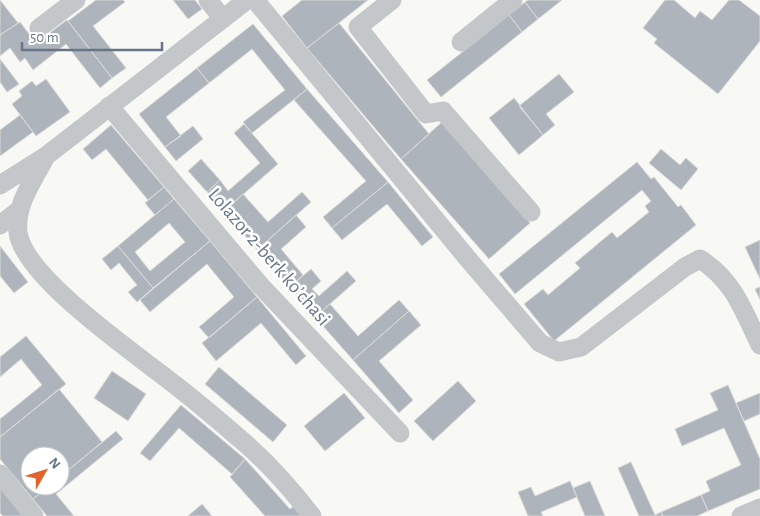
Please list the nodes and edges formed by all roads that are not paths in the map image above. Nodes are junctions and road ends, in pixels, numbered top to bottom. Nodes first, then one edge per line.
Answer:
1 (76, 0) edge
2 (208, 0) edge
3 (248, 0) edge
4 (255, 0) edge
5 (392, 0) edge
6 (513, 0) edge
7 (223, 19) junction
8 (39, 28) dead end
9 (461, 42) dead end
10 (110, 106) junction
11 (46, 156) junction
12 (0, 185) edge
13 (18, 211) junction
14 (531, 212) dead end
15 (0, 225) edge
16 (760, 346) edge
17 (400, 433) dead end
18 (0, 474) edge
19 (760, 508) edge
20 (34, 516) edge
21 (312, 516) edge
22 (741, 516) edge

1 - 8 street
2 - 7 street
3 - 7 street
4 - 16 street
5 - 14 street
6 - 9 street
7 - 10 street
10 - 11 street
10 - 17 street, Lolazor 2-berk koʼchasi
11 - 12 street
11 - 13 street
13 - 15 street
13 - 21 street
18 - 20 street
19 - 22 street

